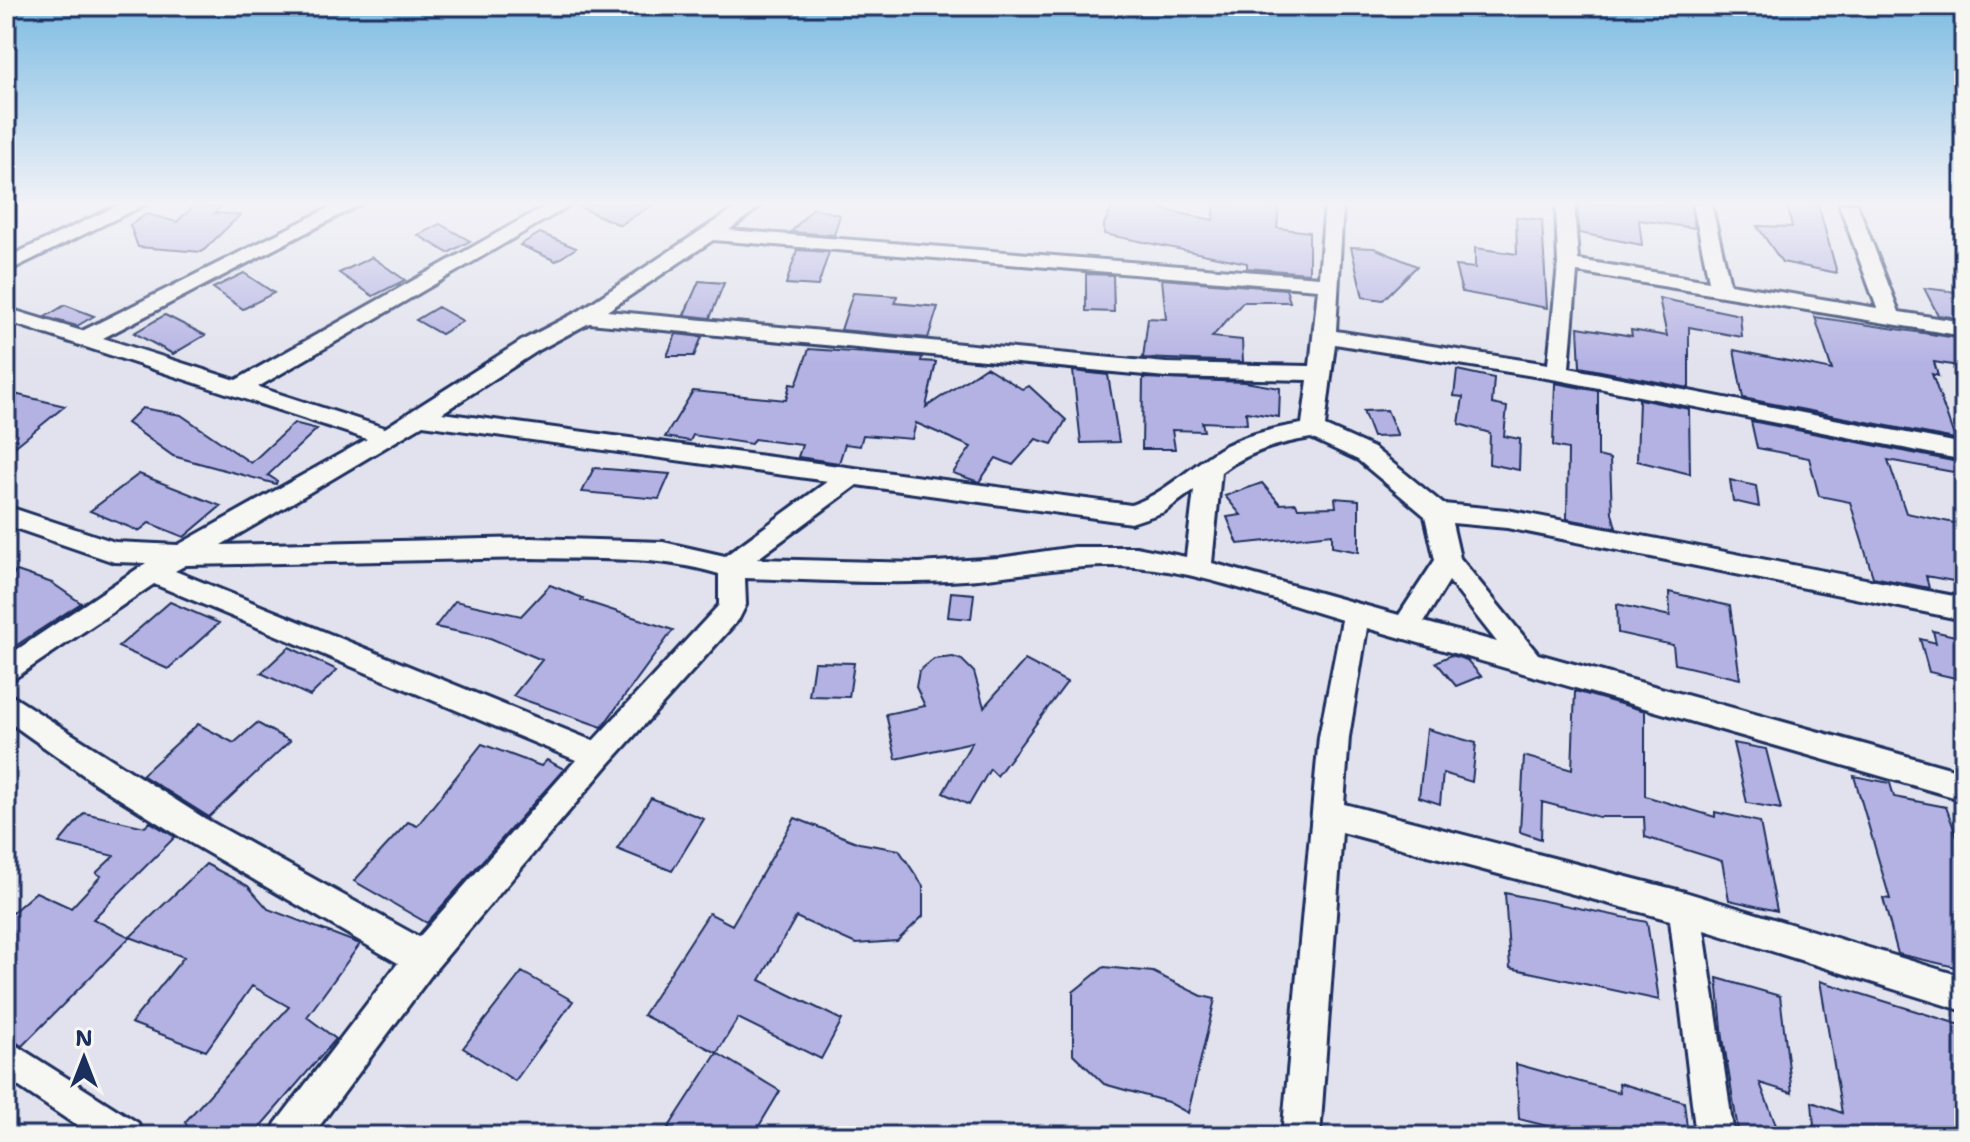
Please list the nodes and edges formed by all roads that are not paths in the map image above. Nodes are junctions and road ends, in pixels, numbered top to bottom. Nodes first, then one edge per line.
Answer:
1 (24, 257) edge
2 (246, 257) edge
3 (469, 257) edge
4 (676, 257) edge
5 (999, 257) edge
6 (1330, 257) edge
7 (1568, 257) edge
8 (1714, 257) edge
9 (1868, 257) edge
10 (1568, 264) junction
11 (6, 266) edge
12 (1328, 284) junction
13 (1721, 290) junction
14 (6, 314) edge
15 (586, 316) junction
16 (1891, 318) junction
17 (1964, 329) edge
18 (1325, 336) junction
19 (84, 339) junction
20 (1321, 372) junction
21 (1558, 373) junction
22 (240, 388) junction
23 (418, 417) junction
24 (1313, 430) junction
25 (388, 437) junction
26 (1964, 452) edge
27 (1209, 467) junction
28 (850, 478) junction
29 (1437, 512) junction
30 (1131, 514) junction
31 (6, 515) edge
32 (185, 555) junction
33 (1136, 557) junction
34 (1448, 561) junction
35 (732, 568) junction
36 (1198, 569) junction
37 (152, 572) junction
38 (1964, 609) edge
39 (1356, 616) junction
40 (1406, 627) junction
41 (1528, 662) junction
42 (6, 672) edge
43 (6, 704) edge
44 (598, 756) junction
45 (1964, 786) edge
46 (1328, 814) junction
47 (1685, 908) junction
48 (423, 958) junction
49 (1964, 994) edge
50 (6, 1057) edge
51 (125, 1136) edge
52 (289, 1136) edge
53 (1301, 1136) edge
54 (1715, 1136) edge

1 - 11 street
2 - 19 street
3 - 22 street
4 - 15 street
5 - 12 street
6 - 12 street
7 - 10 street
8 - 13 street
9 - 16 street
10 - 13 street
10 - 21 street
12 - 18 street
13 - 16 street
14 - 19 street
15 - 20 street
15 - 23 street
16 - 17 street
18 - 20 street
18 - 21 street
19 - 22 street
20 - 24 street
21 - 26 street
22 - 25 street
23 - 25 street
23 - 28 street
24 - 27 street
24 - 29 street
25 - 32 street
27 - 30 street
27 - 36 street
28 - 30 street
28 - 35 street
29 - 34 street
29 - 38 street
30 - 33 street
31 - 32 street
32 - 35 street
32 - 37 street
33 - 35 street
33 - 36 street
34 - 40 street
34 - 41 street
35 - 44 street
36 - 39 street
37 - 42 street
37 - 44 street
39 - 40 street
39 - 46 street
40 - 41 street
41 - 45 street
43 - 48 street
44 - 48 street
46 - 47 street
46 - 53 street
47 - 49 street
47 - 54 street
48 - 52 street
50 - 51 street

